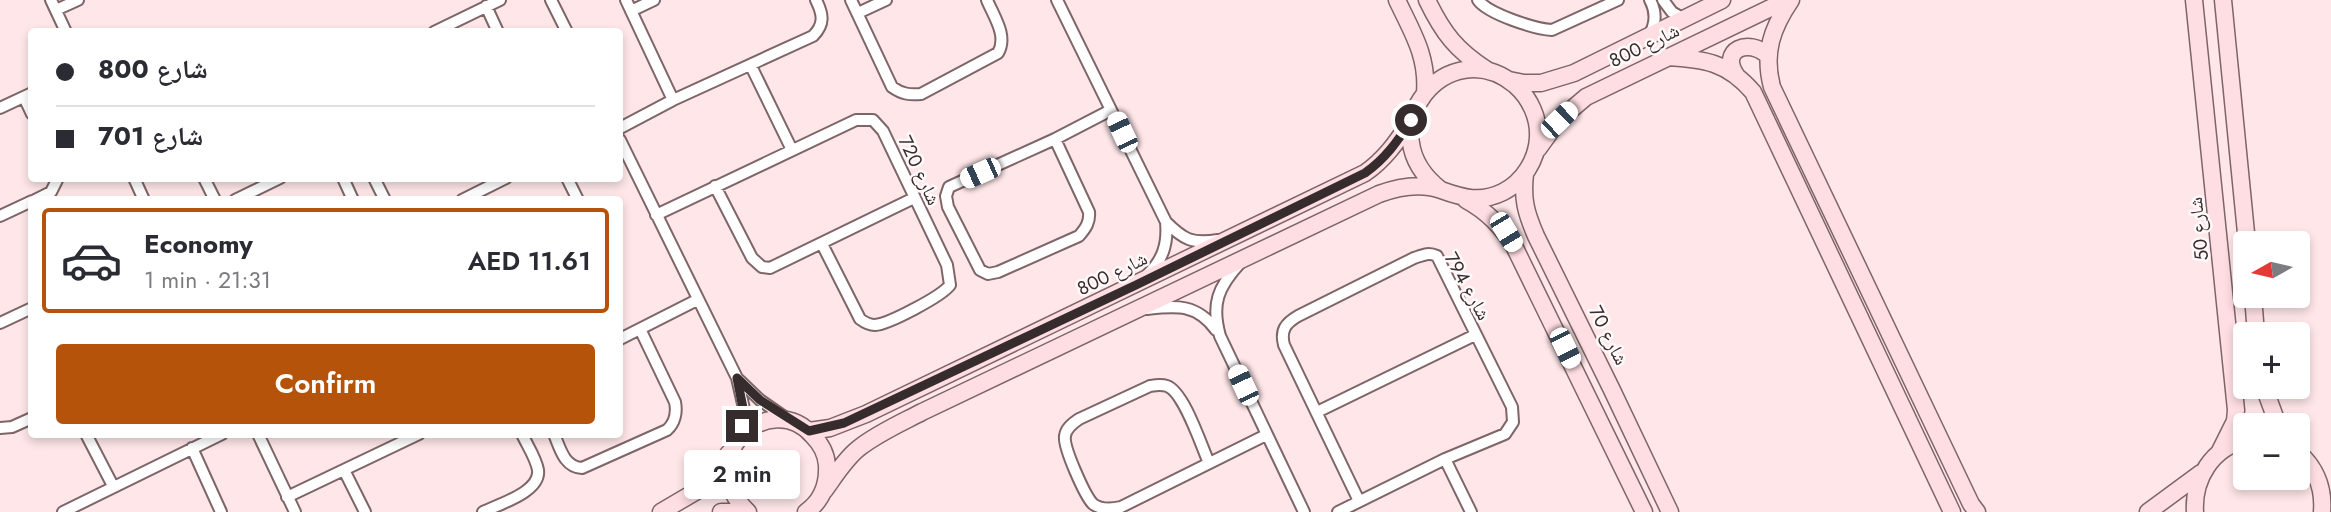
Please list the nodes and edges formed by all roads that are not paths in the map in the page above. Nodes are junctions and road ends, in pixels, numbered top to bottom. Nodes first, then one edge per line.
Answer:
1 (78, 0) edge
2 (500, 0) edge
3 (551, 0) edge
4 (654, 0) edge
5 (816, 0) edge
6 (851, 0) edge
7 (886, 0) edge
8 (987, 0) edge
9 (1396, 0) edge
10 (1427, 0) edge
11 (1478, 0) edge
12 (1618, 0) edge
13 (1650, 0) edge
14 (1663, 0) edge
15 (1722, 0) edge
16 (1789, 0) edge
17 (2194, 0) edge
18 (2223, 0) edge
19 (1060, 1) edge
20 (53, 5) edge
21 (628, 5) edge
22 (486, 6) junction
23 (858, 13) junction
24 (1684, 19) junction
25 (64, 28) edge
26 (442, 28) edge
27 (496, 28) edge
28 (565, 28) edge
29 (1647, 38) junction
30 (1768, 55) junction
31 (1667, 57) junction
32 (751, 66) junction
33 (1489, 72) junction
34 (1735, 75) junction
35 (1508, 80) junction
36 (1424, 93) junction
37 (28, 95) edge
38 (673, 100) junction
39 (0, 108) edge
40 (1111, 110) junction
41 (1411, 120) junction
42 (623, 126) edge
43 (1055, 139) junction
44 (623, 146) edge
45 (792, 150) junction
46 (1536, 151) junction
47 (1525, 174) junction
48 (56, 182) edge
49 (272, 182) edge
50 (498, 182) edge
51 (715, 186) junction
52 (1441, 190) junction
53 (42, 196) edge
54 (243, 196) edge
55 (471, 196) edge
56 (914, 198) junction
57 (1464, 198) junction
58 (28, 202) edge
59 (656, 215) junction
60 (0, 216) edge
61 (1166, 222) junction
62 (2246, 231) edge
63 (1235, 238) junction
64 (822, 244) junction
65 (1247, 256) junction
66 (1136, 285) junction
67 (697, 300) junction
68 (28, 310) edge
69 (1136, 310) junction
70 (0, 323) edge
71 (640, 329) junction
72 (1475, 335) junction
73 (1220, 336) junction
74 (623, 338) edge
75 (737, 378) junction
76 (1317, 412) junction
77 (28, 420) edge
78 (793, 422) junction
79 (0, 428) edge
80 (809, 431) junction
81 (1265, 435) junction
82 (88, 438) edge
83 (213, 438) edge
84 (260, 438) edge
85 (411, 438) edge
86 (524, 438) edge
87 (556, 438) edge
88 (2233, 445) edge
89 (733, 446) junction
90 (192, 448) junction
91 (2220, 451) junction
92 (1445, 460) junction
93 (1209, 463) junction
94 (2310, 464) edge
95 (344, 470) junction
96 (2203, 471) junction
97 (2324, 479) edge
98 (113, 486) junction
99 (287, 497) junction
100 (820, 501) edge
101 (1359, 501) junction
102 (63, 512) edge
103 (221, 512) edge
104 (295, 512) edge
105 (365, 512) edge
106 (483, 512) edge
107 (661, 512) edge
108 (721, 512) edge
109 (746, 512) edge
110 (806, 512) edge
111 (1304, 512) edge
112 (1338, 512) edge
113 (1471, 512) edge
114 (1644, 512) edge
115 (1670, 512) edge
116 (1952, 512) edge
117 (1977, 512) edge
118 (2148, 512) edge
119 (2195, 512) edge
120 (2322, 512) edge

1 - 20 street
2 - 22 street
3 - 28 street
4 - 21 street
5 - 32 street
6 - 23 street
7 - 23 street
8 - 23 street
9 - 36 street
10 - 33 street
11 - 12 street
13 - 29 street
14 - 24 street
15 - 24 street, شارع 800
16 - 30 street
16 - 31 street, شارع 800
17 - 91 street, شارع 50
18 - 62 street
19 - 40 street
20 - 25 street
21 - 38 street
22 - 26 street
22 - 27 street
24 - 29 street, شارع 800
29 - 35 street, شارع 800
30 - 34 street
30 - 117 street
31 - 34 street
31 - 46 street, شارع 800
32 - 38 street
32 - 45 street
33 - 35 street
33 - 36 street
34 - 116 street
35 - 46 street
36 - 41 street
37 - 39 street
38 - 42 street
40 - 43 street
40 - 61 street
41 - 52 street
41 - 63 street, شارع 800
43 - 43 street
44 - 59 street
45 - 51 street, شارع 720
45 - 56 street, شارع 720
46 - 47 street
47 - 57 street
47 - 115 street, شارع 70
48 - 53 street
49 - 54 street
50 - 55 street
51 - 59 street, شارع 720
51 - 64 street
52 - 57 street
52 - 65 street
56 - 64 street
56 - 64 street, شارع 720
57 - 114 street
58 - 60 street
59 - 67 street
61 - 63 street
61 - 66 street
63 - 66 street, شارع 800
65 - 69 street
65 - 73 street
66 - 80 street, شارع 800
67 - 71 street
67 - 75 street
68 - 70 street
69 - 73 street
69 - 100 street
71 - 74 street
71 - 87 street
72 - 76 street
72 - 76 street, شارع 794
72 - 92 street, شارع 794
73 - 81 street
75 - 78 street
75 - 89 street
76 - 101 street, شارع 794
77 - 79 street
78 - 80 street
78 - 89 street
80 - 100 street
81 - 93 street
81 - 111 street
82 - 98 street
83 - 90 street
84 - 99 street
85 - 95 street
86 - 106 street
88 - 91 street
89 - 107 street
89 - 109 street
90 - 98 street
90 - 103 street
91 - 96 street
92 - 101 street, شارع 794
92 - 113 street
93 - 93 street
94 - 97 street
95 - 99 street
95 - 105 street
96 - 118 street
96 - 119 street
97 - 120 street
98 - 102 street
99 - 104 street
100 - 110 street
101 - 112 street, شارع 794
108 - 109 street

